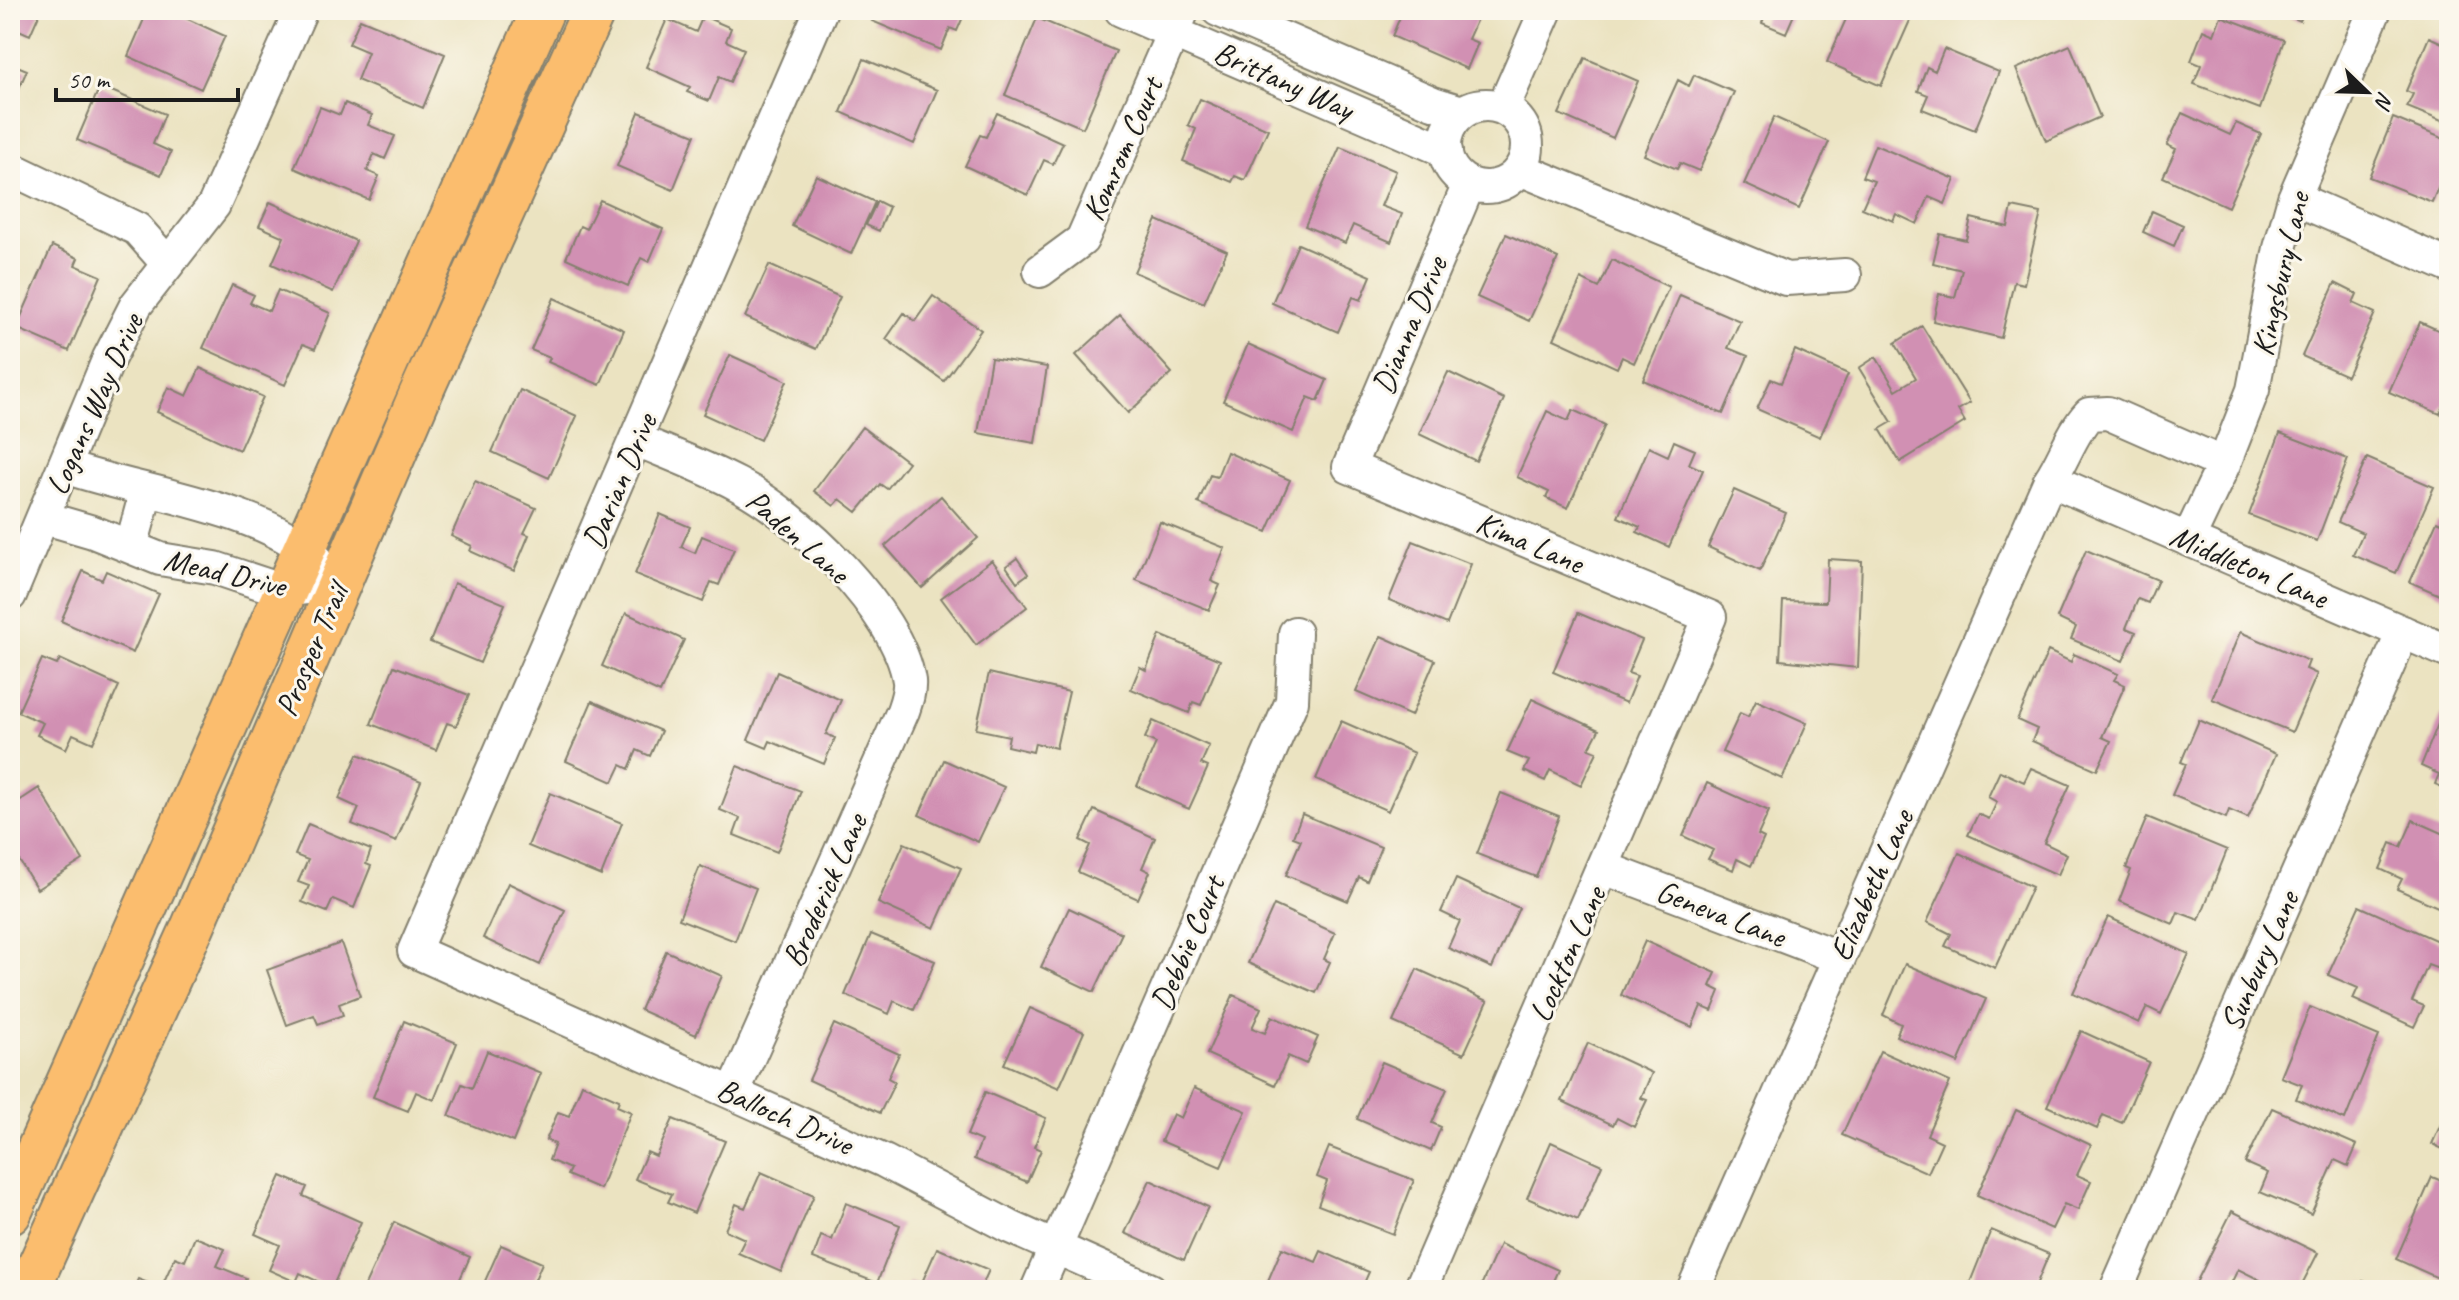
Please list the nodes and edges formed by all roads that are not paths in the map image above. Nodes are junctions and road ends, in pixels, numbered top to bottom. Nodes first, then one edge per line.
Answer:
1 (301, 10) edge
2 (543, 10) edge
3 (594, 10) edge
4 (821, 10) edge
5 (1121, 10) edge
6 (1218, 10) edge
7 (1546, 10) edge
8 (2375, 10) edge
9 (1178, 21) edge
10 (1503, 108) junction
11 (1462, 112) junction
12 (1446, 151) junction
13 (10, 168) edge
14 (1520, 169) junction
15 (1469, 184) junction
16 (2294, 198) junction
17 (167, 263) junction
18 (2449, 266) edge
19 (1040, 271) dead end
20 (1845, 275) dead end
21 (637, 440) junction
22 (2224, 464) junction
23 (65, 467) junction
24 (1349, 467) joint
25 (2050, 480) junction
26 (146, 492) junction
27 (45, 518) junction
28 (2188, 540) junction
29 (304, 546) junction
30 (131, 547) junction
31 (339, 584) junction
32 (284, 591) junction
33 (10, 595) edge
34 (1710, 617) joint
35 (2403, 632) junction
36 (1295, 633) dead end
37 (2449, 652) edge
38 (910, 685) joint
39 (1604, 868) junction
40 (414, 951) joint
41 (1838, 957) junction
42 (733, 1093) junction
43 (10, 1213) edge
44 (1055, 1247) junction
45 (24, 1275) edge
46 (1037, 1290) edge
47 (1151, 1290) edge
48 (1420, 1290) edge
49 (1693, 1290) edge
50 (2116, 1290) edge

1 - 17 street, Logans Way Drive
2 - 29 main road, Prosper Trail
3 - 31 main road, Prosper Trail
4 - 21 street, Darian Drive
5 - 9 street, Brittany Way
6 - 11 street, Brittany Way
7 - 10 street
8 - 16 street, Kingsbury Lane
9 - 12 street, Brittany Way
9 - 19 street, Komrom Court
10 - 11 street
10 - 14 street
11 - 12 street
12 - 15 street
13 - 17 street
14 - 15 street
14 - 20 street
15 - 24 street, Dianna Drive
16 - 18 street
16 - 22 street, Kingsbury Lane
17 - 23 street, Logans Way Drive
21 - 38 street, Paden Lane
21 - 40 street, Darian Drive
22 - 25 street, Elizabeth Lane
22 - 28 street, Kingsbury Lane
23 - 26 street, Mead Drive
23 - 27 street, Logans Way Drive
24 - 34 street, Kima Lane
25 - 28 street, Middleton Lane
25 - 41 street, Elizabeth Lane
26 - 29 street, Mead Drive
26 - 30 street, Mead Drive
27 - 30 street, Mead Drive
27 - 33 street, Logans Way Drive
28 - 35 street, Middleton Lane
29 - 31 street, Mead Drive
29 - 32 main road, Prosper Trail
30 - 32 street, Mead Drive
31 - 32 street, Mead Drive
31 - 45 main road, Prosper Trail
32 - 43 main road, Prosper Trail
34 - 39 street, Lockton Lane
35 - 37 street, Middleton Lane
35 - 50 street, Sunbury Lane
36 - 44 street, Debbie Court
38 - 42 street, Broderick Lane
39 - 41 street, Geneva Lane
39 - 48 street, Lockton Lane
40 - 42 street, Balloch Drive
41 - 49 street, Elizabeth Lane
42 - 44 street, Balloch Drive
44 - 46 street, Debbie Court
44 - 47 street, Balloch Drive

